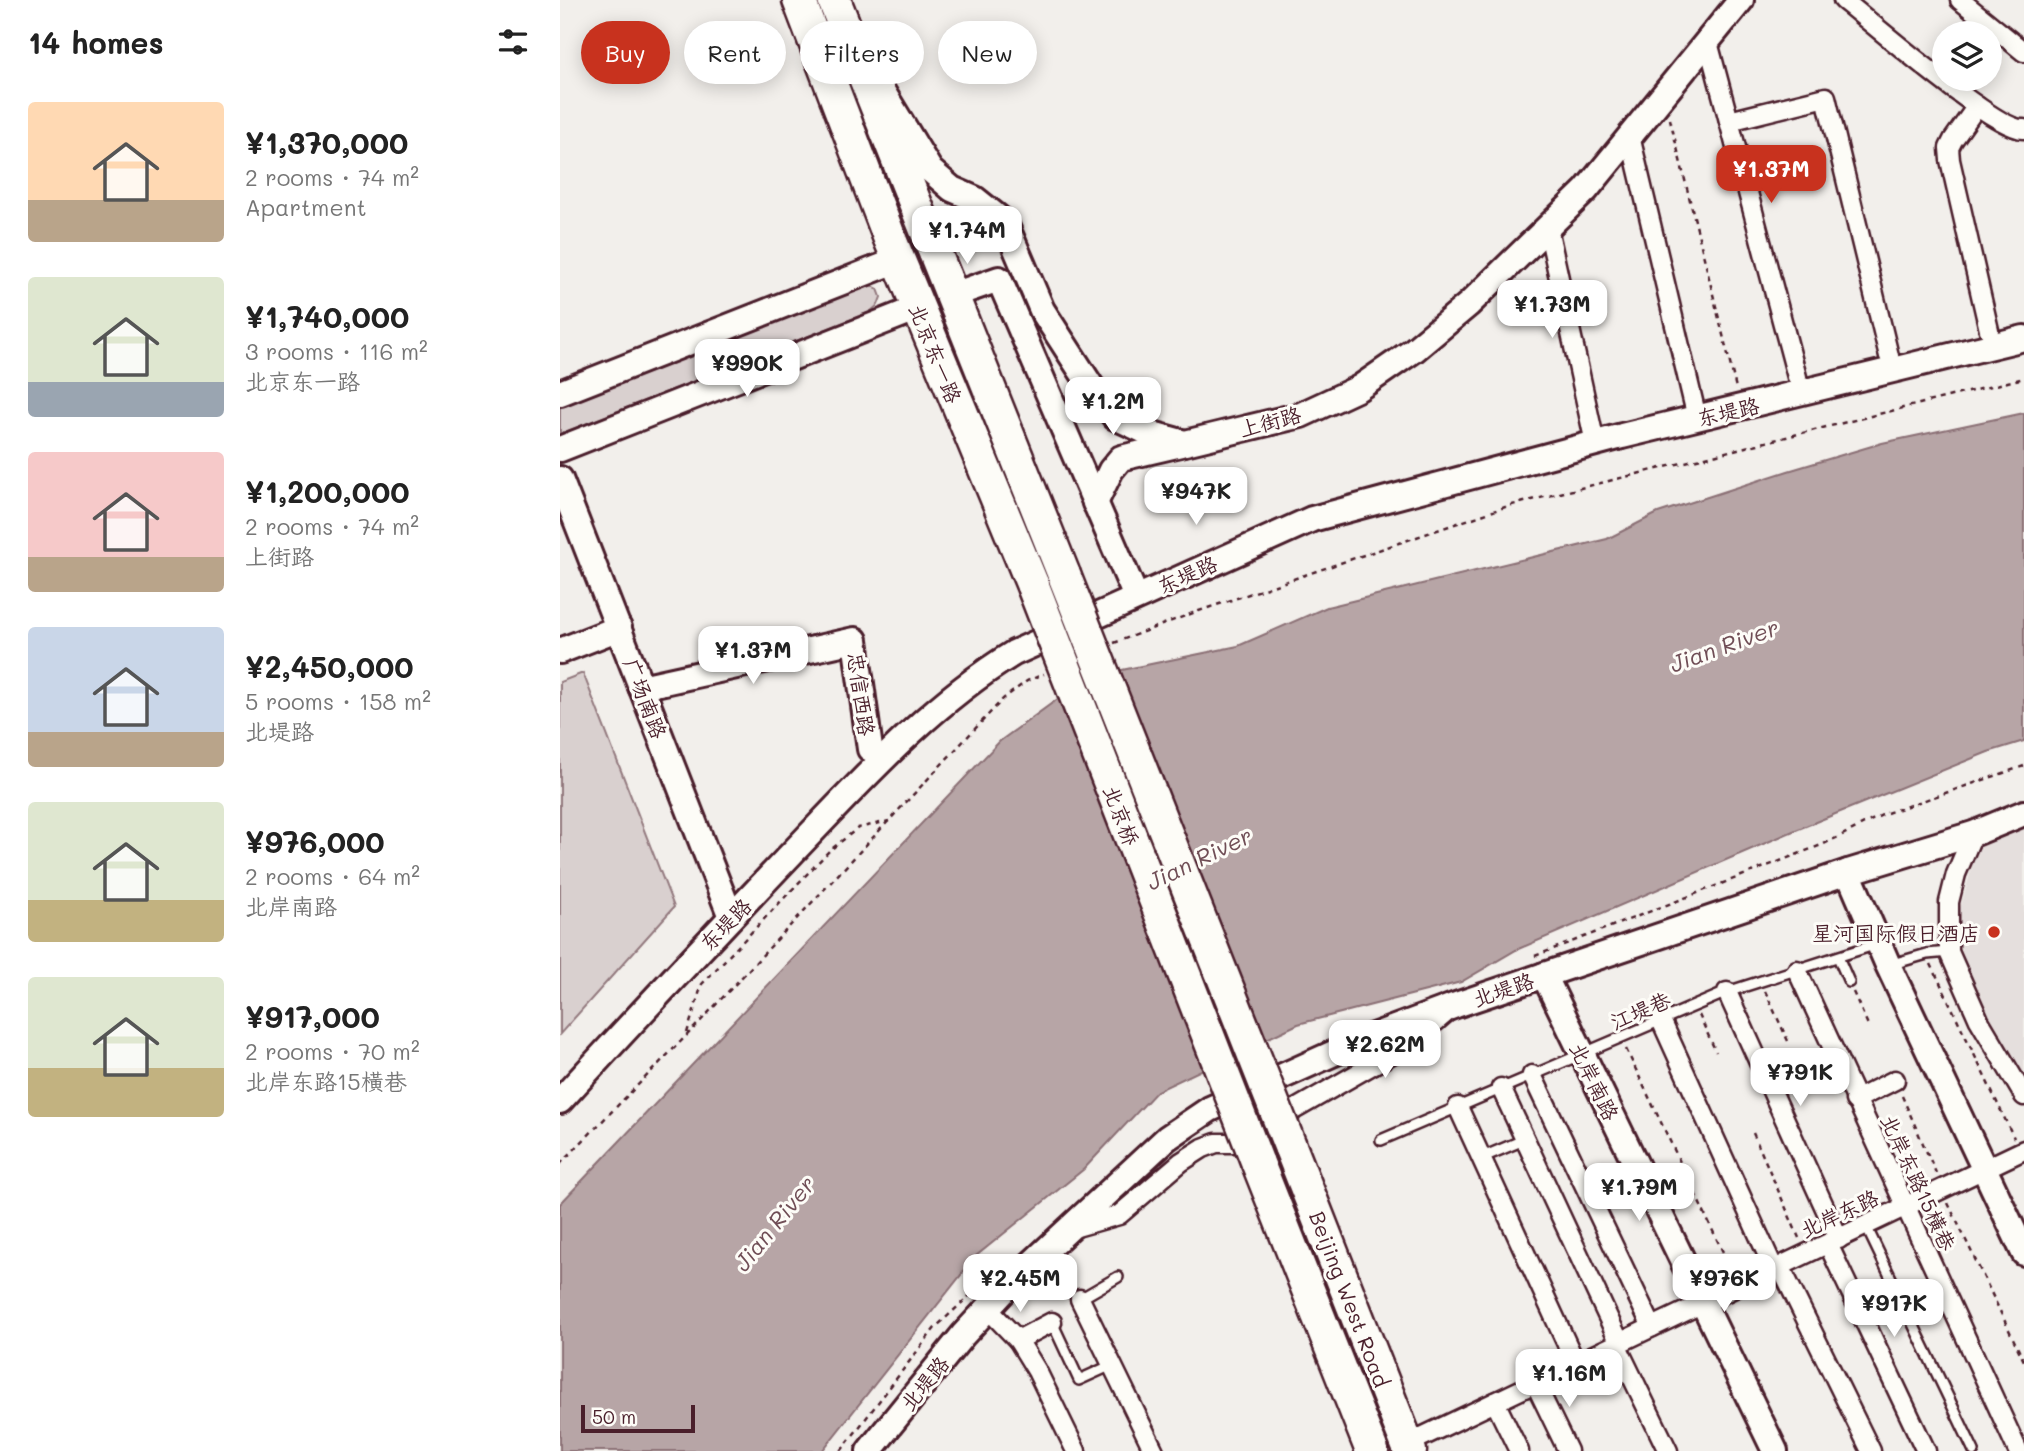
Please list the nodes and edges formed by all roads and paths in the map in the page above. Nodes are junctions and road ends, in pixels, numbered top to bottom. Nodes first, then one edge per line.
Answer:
1 (799, 0) edge
2 (834, 0) edge
3 (1741, 0) edge
4 (1960, 0) edge
5 (1846, 1) edge
6 (842, 21) edge
7 (1708, 42) junction
8 (2024, 52) edge
9 (867, 84) edge
10 (878, 84) edge
11 (1664, 95) junction
12 (1977, 106) junction
13 (1729, 121) junction
14 (2024, 130) edge
15 (1630, 136) junction
16 (1548, 228) junction
17 (898, 260) junction
18 (950, 296) junction
19 (918, 308) junction
20 (2024, 321) edge
21 (1989, 330) junction
22 (2024, 338) edge
23 (1889, 356) junction
24 (1797, 377) junction
25 (2024, 378) edge
26 (1737, 391) junction
27 (560, 393) edge
28 (1695, 410) junction
29 (1592, 435) junction
30 (1185, 443) junction
31 (560, 449) edge
32 (560, 479) edge
33 (1096, 503) junction
34 (560, 525) edge
35 (1064, 575) joint
36 (1032, 586) joint
37 (1133, 589) junction
38 (611, 631) junction
39 (1111, 644) dead end
40 (560, 651) edge
41 (1051, 671) dead end
42 (641, 687) junction
43 (870, 749) junction
44 (2024, 813) edge
45 (889, 821) junction
46 (1973, 834) junction
47 (1848, 872) junction
48 (721, 915) junction
49 (1949, 952) junction
50 (1883, 954) junction
51 (1927, 954) junction
52 (1838, 957) junction
53 (1797, 970) junction
54 (1544, 975) junction
55 (1761, 982) junction
56 (1849, 982) joint
57 (1727, 992) junction
58 (1456, 1005) junction
59 (1695, 1006) junction
60 (1661, 1020) junction
61 (1868, 1025) dead end
62 (686, 1036) junction
63 (1620, 1037) junction
64 (1788, 1041) dead end
65 (1716, 1052) dead end
66 (1582, 1053) junction
67 (1532, 1075) junction
68 (560, 1076) edge
69 (1895, 1080) joint
70 (1501, 1088) junction
71 (2024, 1096) edge
72 (1856, 1100) junction
73 (560, 1101) edge
74 (1458, 1107) junction
75 (1753, 1133) dead end
76 (1287, 1138) junction
77 (1526, 1139) junction
78 (1381, 1140) dead end
79 (2022, 1151) edge
80 (1253, 1152) junction
81 (1483, 1157) junction
82 (560, 1164) edge
83 (1985, 1169) junction
84 (1942, 1189) junction
85 (1905, 1207) junction
86 (1866, 1226) junction
87 (1069, 1229) junction
88 (1833, 1241) junction
89 (2024, 1253) edge
90 (1806, 1254) junction
91 (1777, 1268) junction
92 (1118, 1277) dead end
93 (1739, 1286) junction
94 (1080, 1299) joint
95 (1703, 1303) junction
96 (987, 1308) junction
97 (1052, 1322) joint
98 (1652, 1327) junction
99 (1018, 1340) junction
100 (1618, 1343) junction
101 (2024, 1361) edge
102 (1576, 1364) junction
103 (1112, 1365) junction
104 (1535, 1383) junction
105 (1495, 1402) junction
106 (1409, 1447) edge
107 (869, 1451) edge
108 (1076, 1451) edge
109 (1154, 1451) edge
110 (1372, 1451) edge
111 (1518, 1451) edge
112 (1567, 1451) edge
113 (1668, 1451) edge
114 (1775, 1451) edge
115 (1871, 1451) edge
116 (1926, 1451) edge
117 (1974, 1451) edge
118 (2018, 1451) edge

1 - 17 highway, 北京东一路
2 - 6 highway, 北京东一路
3 - 7 main road, 上街路
4 - 8 street
5 - 12 street
7 - 11 main road, 上街路
7 - 13 street
9 - 18 highway, 北京东一路
10 - 30 main road, 上街路
11 - 15 main road, 上街路
11 - 26 path
12 - 14 street
12 - 21 street
13 - 23 street
13 - 24 street
15 - 16 main road, 上街路
15 - 28 street
16 - 29 street
16 - 30 main road, 上街路
17 - 19 highway, 北京东一路
17 - 27 main road
18 - 33 main road
18 - 35 highway, 北京东一路
19 - 31 main road
19 - 36 highway, 北京东一路
20 - 21 main road, 东堤路
21 - 23 main road, 东堤路
22 - 28 main road, 东堤路
23 - 24 main road, 东堤路
24 - 26 main road, 东堤路
25 - 39 path
26 - 28 main road, 东堤路
28 - 29 main road, 东堤路
29 - 37 main road, 东堤路
30 - 33 main road
32 - 38 main road, 广场南路
33 - 37 main road
34 - 38 main road, 广场南路
35 - 76 highway, 北京桥, bridge
36 - 80 highway, 北京桥, bridge
37 - 43 main road, 东堤路
37 - 48 main road, 东堤路
38 - 40 main road
38 - 42 main road, 广场南路
38 - 48 main road, 广场南路
41 - 45 path
42 - 43 main road, 忠信西路
42 - 48 main road, 广场南路
43 - 48 main road, 东堤路
44 - 46 main road, 北堤路
45 - 62 path
45 - 62 path
46 - 47 main road, 北堤路
46 - 49 street
47 - 50 main road
47 - 54 main road, 北堤路
48 - 68 main road, 东堤路
48 - 73 main road, 东堤路
49 - 51 lane, 江堤巷
49 - 71 street
50 - 51 lane, 江堤巷
50 - 52 lane, 江堤巷
50 - 83 main road
51 - 79 path
52 - 53 lane, 江堤巷
52 - 56 lane
53 - 55 lane, 江堤巷
53 - 72 street, 北岸东路15横巷
54 - 58 main road, 北堤路
54 - 66 main road, 北岸南路
55 - 57 lane, 江堤巷
55 - 64 path
56 - 61 path
57 - 59 lane, 江堤巷
57 - 88 street
58 - 76 street
58 - 87 main road, 北堤路
59 - 60 lane, 江堤巷
59 - 65 path
60 - 63 lane, 江堤巷
60 - 91 street
62 - 82 path
63 - 66 lane, 江堤巷
63 - 93 path
66 - 67 lane, 江堤巷
66 - 95 main road, 北岸南路
67 - 70 lane, 江堤巷
67 - 98 street
69 - 72 street
69 - 84 path
70 - 74 lane, 江堤巷
70 - 77 street
72 - 85 street, 北岸东路15横巷
74 - 78 lane, 江堤巷
74 - 81 street
75 - 90 path
76 - 106 highway, Beijing West Road
77 - 81 lane
77 - 100 street
79 - 83 street, 北岸东路
80 - 87 street
80 - 110 highway, Beijing West Road
81 - 102 street
83 - 84 street, 北岸东路
83 - 89 main road
84 - 85 street, 北岸东路
84 - 101 path
85 - 86 street, 北岸东路
85 - 118 street, 北岸东路15横巷
86 - 88 street, 北岸东路
86 - 117 lane
87 - 96 main road, 北堤路
88 - 90 street, 北岸东路
88 - 116 street
90 - 91 street, 北岸东路
91 - 93 street, 北岸东路
91 - 115 street
92 - 94 lane
93 - 95 street, 北岸东路
94 - 103 street
95 - 98 street, 北岸东路
95 - 114 main road, 北岸南路
96 - 99 street
96 - 107 main road, 北堤路
97 - 99 street
97 - 103 lane
98 - 100 street, 北岸东路
99 - 108 street
100 - 102 street, 北岸东路
100 - 113 street
102 - 104 street, 北岸东路
103 - 109 street
104 - 105 street, 北岸东路
104 - 112 street
105 - 106 street, 北岸东路
105 - 111 street

